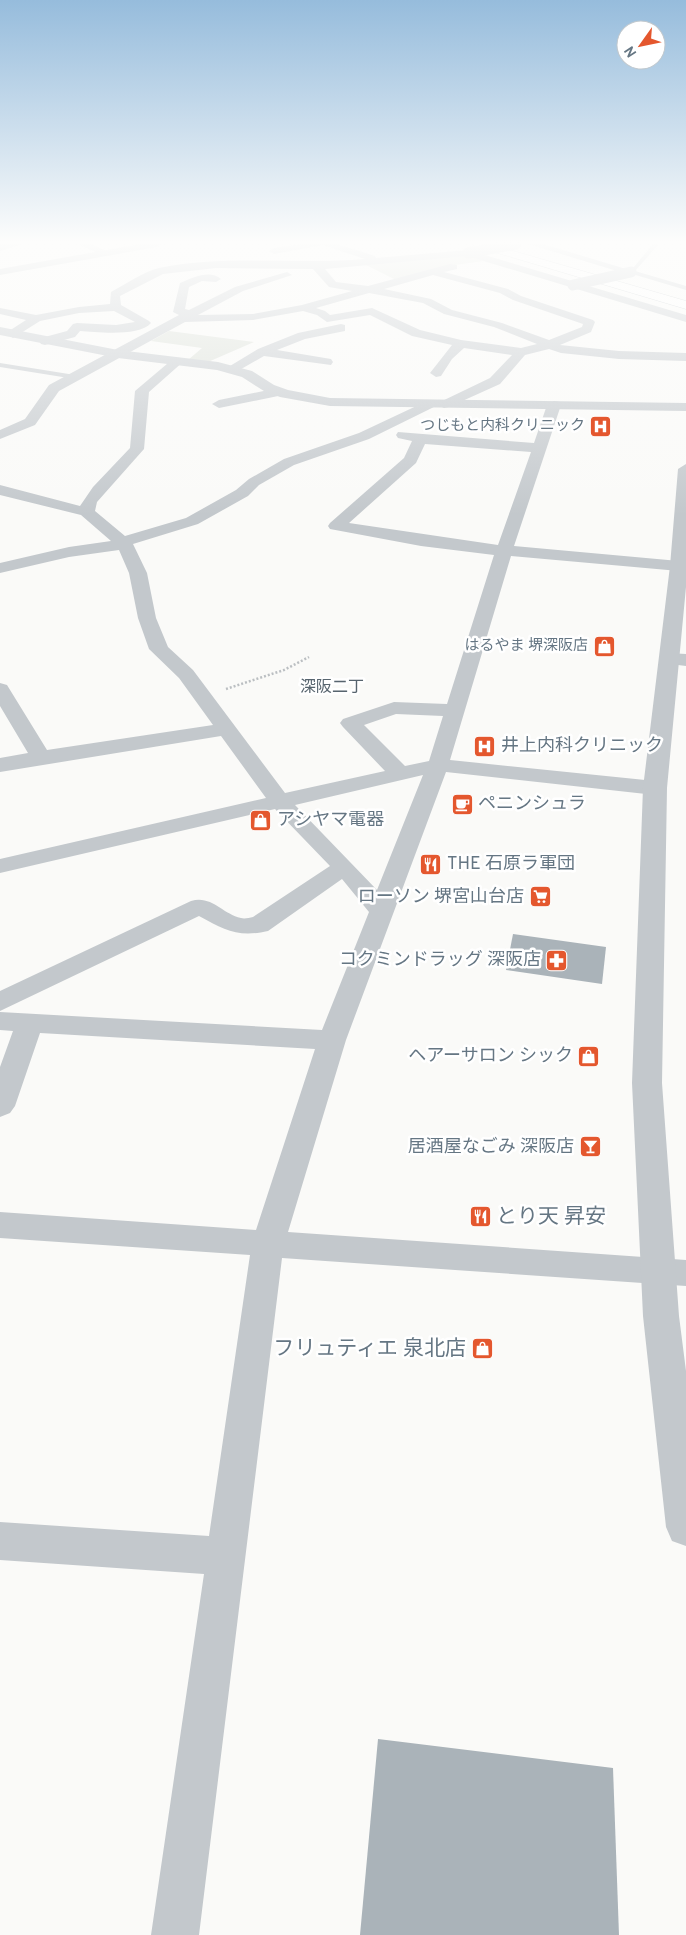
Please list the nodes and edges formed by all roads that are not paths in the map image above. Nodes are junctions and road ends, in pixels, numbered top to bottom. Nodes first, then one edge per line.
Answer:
1 (70, 334) edge
2 (154, 334) edge
3 (320, 334) edge
4 (421, 334) edge
5 (522, 334) edge
6 (574, 334) edge
7 (270, 335) dead end
8 (9, 336) edge
9 (293, 340) junction
10 (45, 341) junction
11 (461, 344) junction
12 (549, 345) junction
13 (262, 352) junction
14 (521, 352) junction
15 (118, 354) junction
16 (686, 357) edge
17 (178, 361) junction
18 (327, 362) dead end
19 (0, 365) edge
20 (232, 369) junction
21 (436, 373) dead end
22 (75, 377) junction
23 (278, 392) junction
24 (219, 404) dead end
25 (438, 404) junction
26 (554, 405) junction
27 (686, 407) edge
28 (378, 430) junction
29 (0, 435) edge
30 (420, 439) junction
31 (539, 448) junction
32 (686, 469) edge
33 (0, 490) edge
34 (87, 512) junction
35 (124, 543) junction
36 (504, 551) junction
37 (679, 566) junction
38 (0, 568) edge
39 (677, 660) edge
40 (0, 689) edge
41 (455, 710) junction
42 (226, 729) junction
43 (41, 757) junction
44 (438, 765) junction
45 (0, 766) edge
46 (400, 773) junction
47 (655, 788) junction
48 (280, 802) junction
49 (0, 866) edge
50 (344, 867) junction
51 (382, 911) junction
52 (0, 1002) edge
53 (0, 1021) edge
54 (30, 1023) junction
55 (332, 1040) junction
56 (0, 1106) edge
57 (0, 1225) edge
58 (268, 1243) junction
59 (672, 1272) edge
60 (686, 1527) edge
61 (0, 1541) edge
62 (225, 1556) junction
63 (175, 1935) edge

1 - 10 street
2 - 15 street
3 - 9 street
4 - 11 street
5 - 12 street
6 - 12 street
7 - 9 street
8 - 10 street
9 - 13 street
10 - 15 street
11 - 14 street
11 - 21 street
12 - 14 street
12 - 16 street
13 - 18 street
13 - 20 street
14 - 25 street
15 - 17 street
15 - 22 street
17 - 20 street
17 - 34 street
19 - 22 lane
20 - 23 street
22 - 29 street
23 - 24 street
23 - 25 street
25 - 26 street
25 - 28 street
26 - 27 street
26 - 31 street
28 - 30 street
28 - 35 street
30 - 31 street
30 - 36 street
31 - 36 street
32 - 37 street
33 - 34 street
34 - 35 street
35 - 38 street
35 - 42 street
36 - 37 street
36 - 41 street
37 - 39 street
39 - 47 street
40 - 43 street
41 - 44 street
41 - 46 street
42 - 43 street
42 - 48 street
43 - 45 street
44 - 46 street
44 - 47 street
44 - 51 street
46 - 48 street
47 - 59 street
48 - 49 street
48 - 50 street
50 - 51 street
50 - 52 street
51 - 55 street
53 - 54 street
54 - 55 street
54 - 56 street
55 - 58 street
57 - 58 street
58 - 59 street
58 - 62 street
59 - 60 street
61 - 62 street
62 - 63 street

